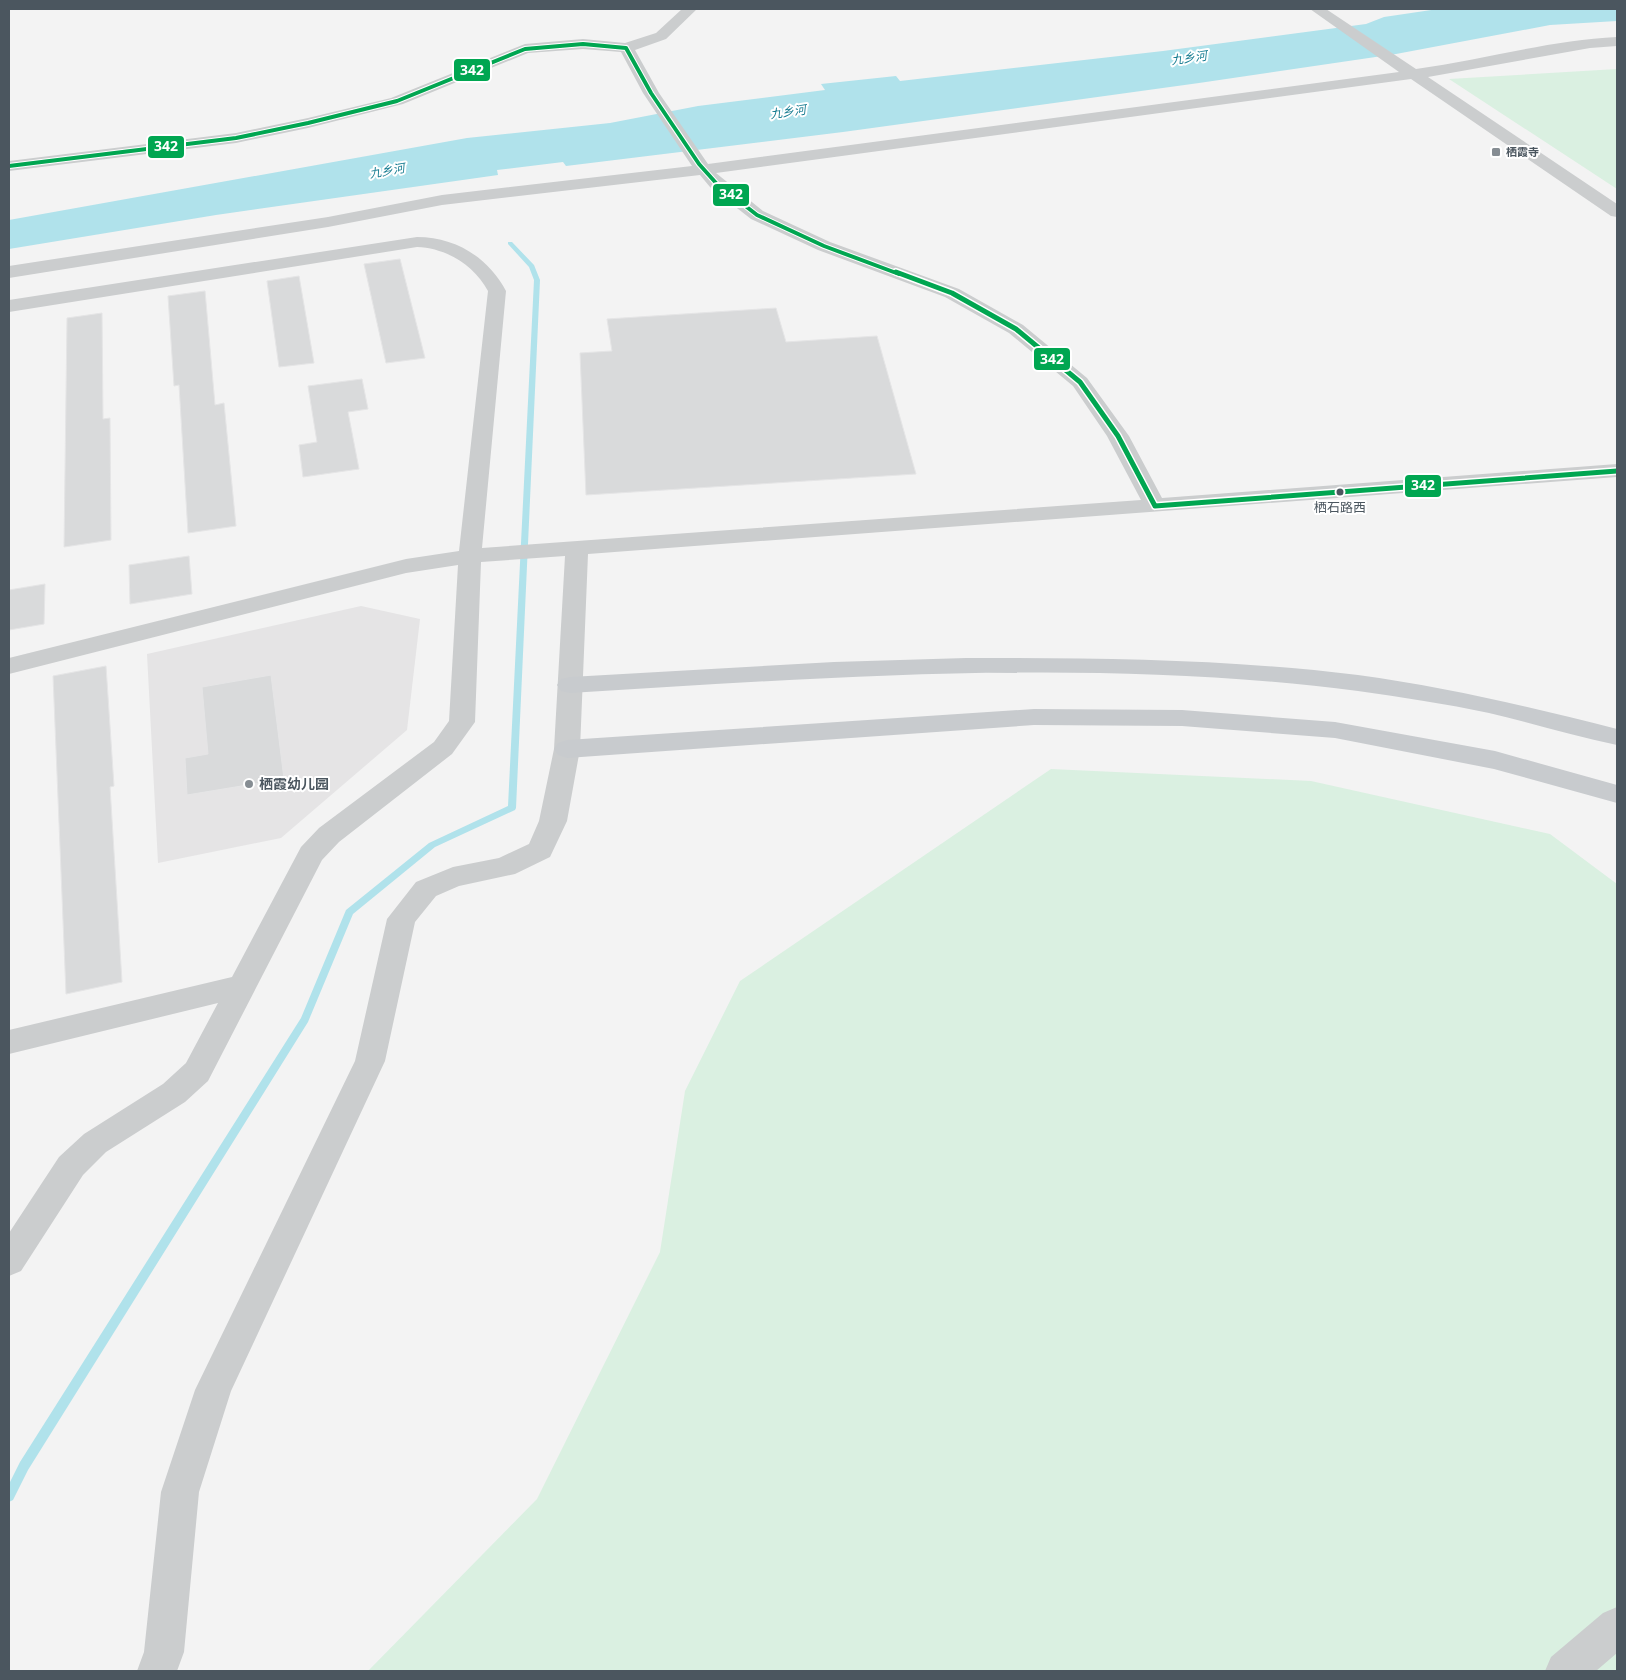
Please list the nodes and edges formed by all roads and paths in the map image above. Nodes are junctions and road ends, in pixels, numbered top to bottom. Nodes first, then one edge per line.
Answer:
1 (690, 9) edge
2 (1317, 9) edge
3 (1617, 41) edge
4 (626, 48) junction
5 (1415, 74) junction
6 (9, 166) edge
7 (702, 168) junction
8 (1617, 212) edge
9 (9, 272) edge
10 (9, 306) edge
11 (1617, 471) edge
12 (1155, 506) junction
13 (569, 548) junction
14 (470, 556) junction
15 (9, 666) edge
16 (570, 686) junction
17 (1617, 737) edge
18 (567, 749) junction
19 (1617, 794) edge
20 (243, 985) junction
21 (9, 1042) edge
22 (9, 1261) edge
23 (1617, 1627) edge
24 (157, 1671) edge
25 (1564, 1671) edge

1 - 4 street
2 - 5 street
3 - 5 street
4 - 6 street
4 - 7 street
5 - 7 street
5 - 8 street
7 - 9 street
7 - 12 street
10 - 14 street
11 - 12 street
12 - 13 street
13 - 14 street
13 - 16 street
14 - 15 street
14 - 20 street
16 - 17 main road
16 - 18 street
18 - 19 main road
18 - 24 street
20 - 21 street
20 - 22 street
23 - 25 street

